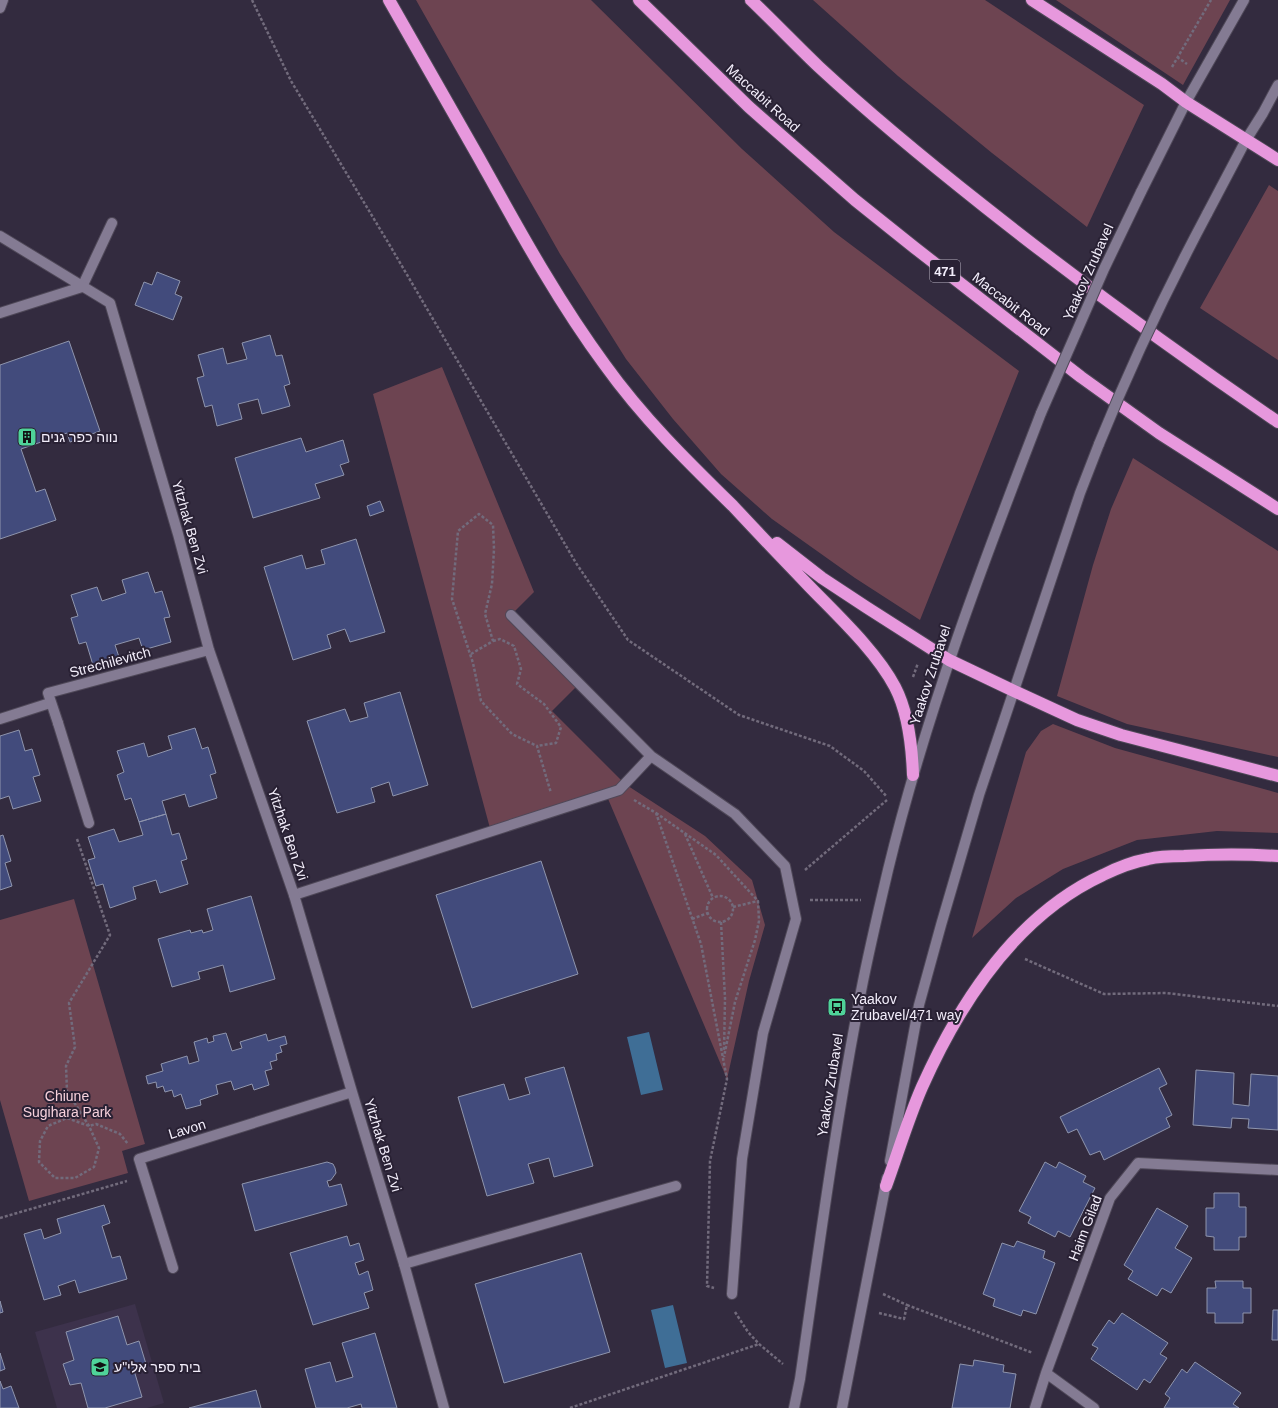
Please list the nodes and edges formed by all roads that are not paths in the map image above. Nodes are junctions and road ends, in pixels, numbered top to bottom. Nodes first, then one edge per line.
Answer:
1 (3, 0) edge
2 (389, 0) edge
3 (639, 0) edge
4 (751, 0) edge
5 (1032, 0) edge
6 (1244, 0) edge
7 (0, 8) edge
8 (1278, 85) edge
9 (1186, 102) junction
10 (1246, 140) junction
11 (1278, 160) edge
12 (112, 223) dead end
13 (0, 236) edge
14 (82, 287) junction
15 (0, 313) edge
16 (1278, 422) edge
17 (734, 508) junction
18 (1278, 509) edge
19 (511, 615) dead end
20 (209, 650) junction
21 (949, 660) junction
22 (1014, 692) junction
23 (50, 702) junction
24 (0, 719) edge
25 (651, 756) junction
26 (913, 775) junction
27 (1278, 776) edge
28 (88, 823) road end
29 (1278, 856) edge
30 (294, 895) junction
31 (352, 1092) junction
32 (1278, 1170) edge
33 (676, 1186) dead end
34 (886, 1186) junction
35 (404, 1264) junction
36 (173, 1268) dead end
37 (732, 1294) road end
38 (1046, 1373) junction
39 (444, 1408) edge
40 (794, 1408) edge
41 (842, 1408) edge
42 (1035, 1408) edge
43 (1094, 1408) edge

1 - 7 main road
2 - 17 highway
3 - 18 highway, Maccabit Road / 471
4 - 16 highway
5 - 9 highway
6 - 9 main road, Yaakov Zrubavel
8 - 10 main road
9 - 10 highway
9 - 21 main road, Yaakov Zrubavel, bridge
10 - 11 highway
10 - 22 main road, bridge
12 - 14 main road
13 - 14 main road, Yitzhak Ben Zvi
14 - 15 main road
14 - 20 main road, Yitzhak Ben Zvi
17 - 21 highway
17 - 26 highway
19 - 25 main road
20 - 23 main road, Strechilevitch
20 - 30 main road, Yitzhak Ben Zvi
21 - 22 highway
21 - 26 main road, Yaakov Zrubavel
22 - 27 highway
22 - 34 main road
23 - 24 main road
23 - 28 main road
25 - 30 main road
25 - 37 main road
26 - 40 main road, Yaakov Zrubavel
29 - 34 highway
30 - 31 main road, Yitzhak Ben Zvi
31 - 35 main road, Yitzhak Ben Zvi
31 - 36 main road, Lavon
32 - 38 main road, Haim Gilad
33 - 35 main road
34 - 41 main road
35 - 39 main road, Yitzhak Ben Zvi
38 - 42 main road, Haim Gilad
38 - 43 main road

